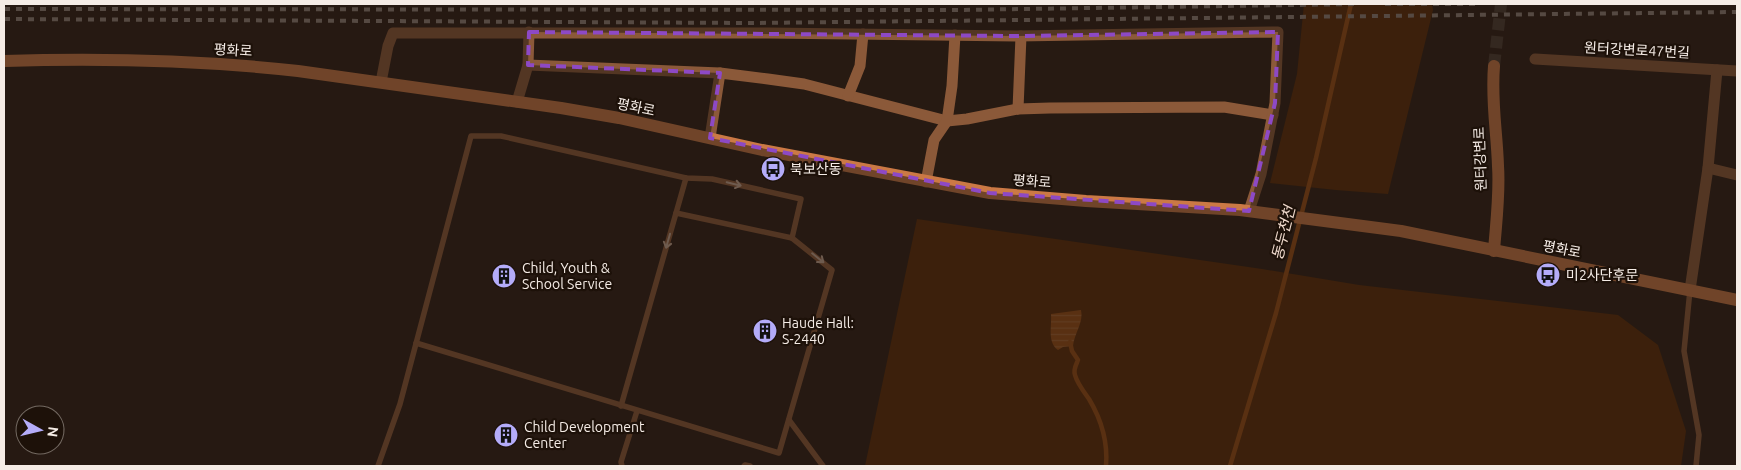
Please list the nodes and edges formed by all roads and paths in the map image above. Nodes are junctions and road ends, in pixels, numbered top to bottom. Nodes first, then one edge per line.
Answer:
1 (528, 32) junction
2 (863, 34) junction
3 (955, 35) junction
4 (1020, 36) junction
5 (1535, 59) dead end
6 (4, 61) edge
7 (528, 65) junction
8 (1494, 66) tunnel mouth
9 (1717, 70) junction
10 (1737, 71) edge
11 (720, 73) junction
12 (381, 82) junction
13 (848, 96) junction
14 (517, 102) junction
15 (1018, 109) junction
16 (1273, 115) junction
17 (947, 121) junction
18 (710, 138) junction
19 (1708, 168) junction
20 (1737, 175) edge
21 (686, 178) junction
22 (926, 182) junction
23 (1254, 212) junction
24 (676, 213) junction
25 (792, 238) junction
26 (1494, 250) junction
27 (1690, 290) junction
28 (1737, 300) edge
29 (416, 343) junction
30 (621, 406) junction
31 (637, 411) junction
32 (789, 420) junction
33 (378, 466) edge
34 (622, 466) edge
35 (744, 466) edge
36 (750, 466) edge
37 (822, 466) edge
38 (1696, 466) edge

1 - 2 street
1 - 7 street
1 - 12 street
2 - 3 street
2 - 13 street
3 - 4 street
3 - 17 street
4 - 15 street
4 - 16 street
5 - 9 street, 원터강변로47번길
6 - 12 main road, 평화로
7 - 11 street
7 - 14 street
8 - 26 main road, 원터강변로
9 - 10 street, 원터강변로47번길
9 - 19 street
11 - 13 street
11 - 18 street
12 - 14 main road, 평화로
13 - 17 street
14 - 18 main road, 평화로
15 - 16 street
15 - 17 street
16 - 23 street
17 - 22 street
18 - 22 main road, 평화로
19 - 20 street
19 - 27 street
21 - 24 lane
21 -> 25 lane
21 - 29 lane
22 - 23 main road, 평화로
23 - 26 main road, 평화로
24 - 25 lane
24 -> 30 lane
25 -> 32 lane
26 - 27 main road, 평화로
27 - 28 main road, 평화로
27 - 38 lane
29 - 30 lane
29 - 33 lane
30 - 31 lane
31 - 32 lane
31 - 34 lane
32 - 37 lane
35 - 36 lane

